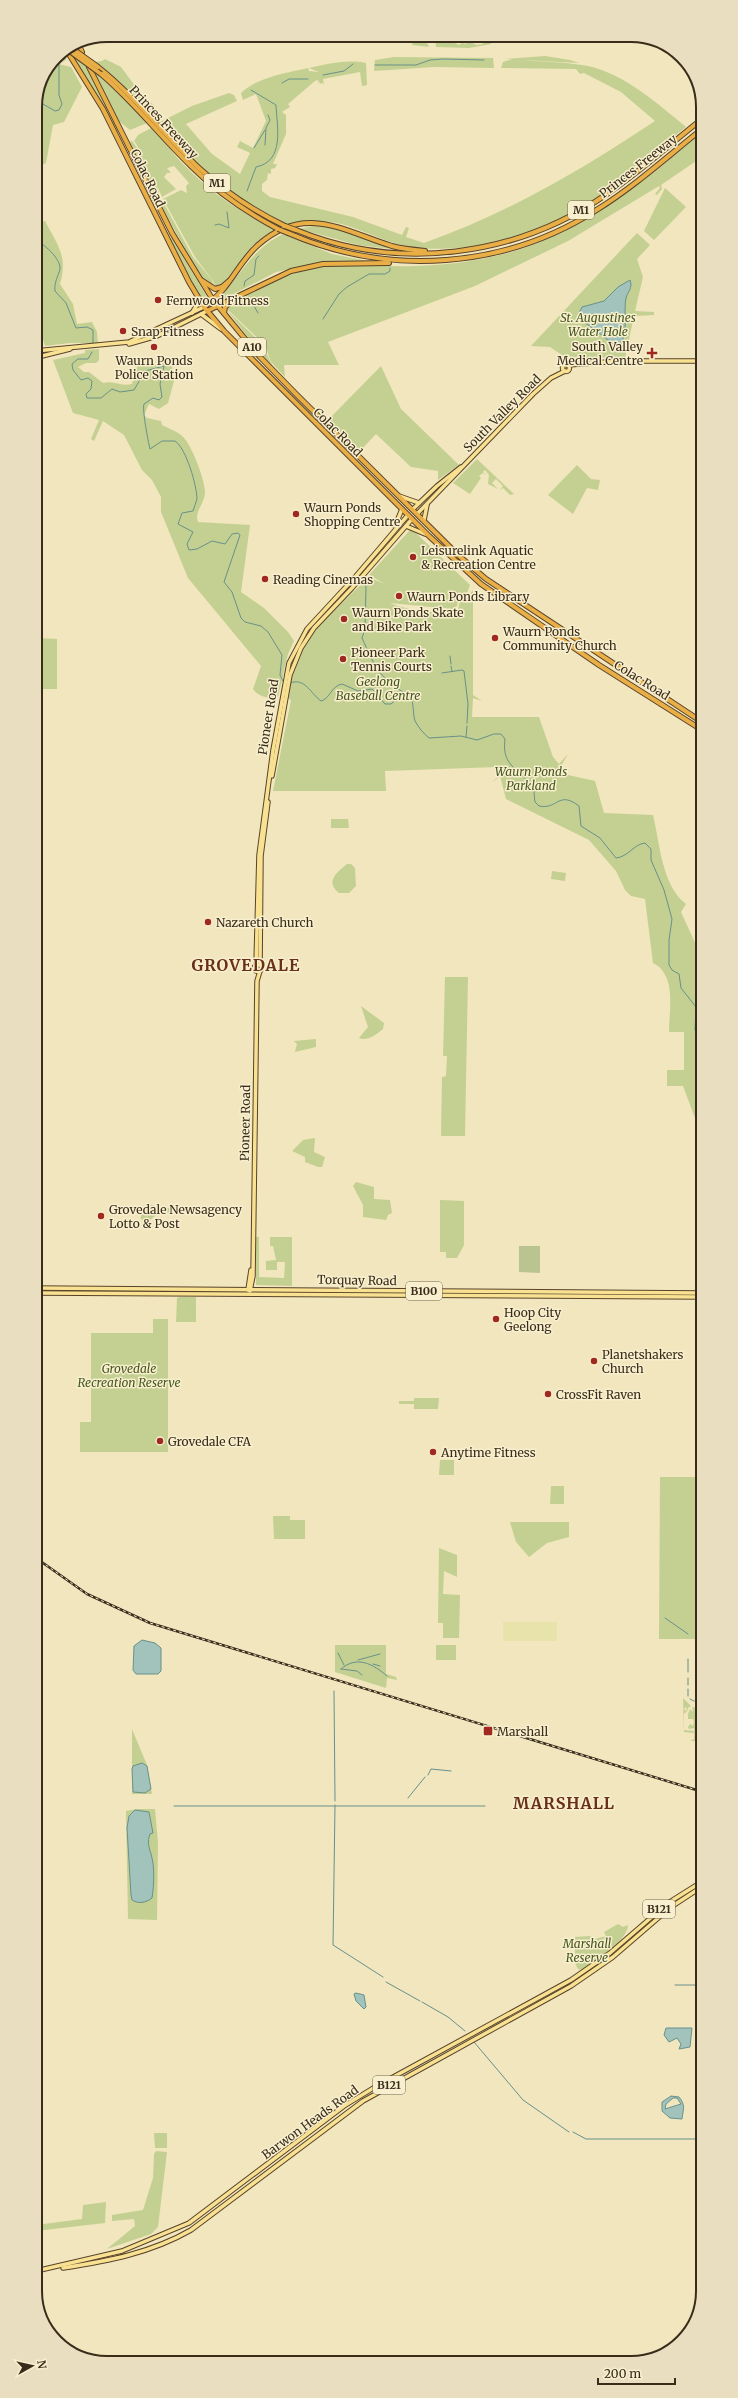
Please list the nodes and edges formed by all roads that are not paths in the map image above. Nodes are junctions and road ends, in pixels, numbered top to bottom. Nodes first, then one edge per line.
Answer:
1 (80, 48) edge
2 (75, 51) edge
3 (82, 52) dead end
4 (71, 53) edge
5 (70, 54) edge
6 (89, 67) dead end
7 (149, 117) junction
8 (696, 124) edge
9 (158, 126) junction
10 (696, 134) edge
11 (123, 135) junction
12 (118, 139) junction
13 (172, 233) junction
14 (165, 237) junction
15 (437, 253) junction
16 (404, 262) junction
17 (236, 274) junction
18 (196, 276) junction
19 (239, 295) junction
20 (200, 300) junction
21 (213, 300) junction
22 (217, 305) junction
23 (204, 307) junction
24 (207, 311) junction
25 (201, 314) junction
26 (224, 314) junction
27 (190, 315) junction
28 (164, 330) junction
29 (224, 331) junction
30 (121, 345) junction
31 (42, 351) edge
32 (42, 357) edge
33 (696, 361) edge
34 (569, 367) junction
35 (562, 368) junction
36 (565, 371) junction
37 (556, 375) junction
38 (302, 400) junction
39 (297, 404) junction
40 (463, 466) junction
41 (432, 490) junction
42 (436, 494) junction
43 (398, 495) junction
44 (428, 502) junction
45 (419, 503) junction
46 (402, 509) junction
47 (413, 510) junction
48 (408, 514) junction
49 (417, 514) junction
50 (412, 519) junction
51 (424, 520) junction
52 (406, 526) junction
53 (394, 528) junction
54 (429, 536) junction
55 (362, 568) junction
56 (365, 573) junction
57 (299, 640) junction
58 (303, 643) junction
59 (280, 704) junction
60 (285, 704) junction
61 (696, 718) edge
62 (696, 726) edge
63 (276, 742) junction
64 (258, 965) junction
65 (255, 970) junction
66 (260, 971) junction
67 (257, 981) junction
68 (251, 1277) junction
69 (42, 1288) edge
70 (237, 1289) junction
71 (249, 1289) junction
72 (256, 1289) junction
73 (42, 1293) edge
74 (696, 1293) edge
75 (246, 1294) junction
76 (696, 1297) edge
77 (696, 1885) edge
78 (696, 1890) edge
79 (676, 1897) junction
80 (685, 1897) junction
81 (571, 1980) junction
82 (571, 1986) junction
83 (169, 2232) junction
84 (164, 2235) junction
85 (170, 2240) junction
86 (165, 2243) junction
87 (42, 2271) edge
88 (42, 2271) edge

1 - 3 highway
2 - 7 highway, Princes Freeway / M1, bridge
4 - 7 highway, Princes Freeway / M1, bridge
5 - 12 highway, Colac Road / A10
6 - 11 highway, Colac Road / A10
7 - 9 highway, Princes Freeway / M1
8 - 15 highway, Princes Freeway / M1
9 - 15 highway, Princes Freeway / M1, bridge
9 - 16 highway, Princes Freeway / M1, bridge
10 - 16 highway, Princes Freeway / M1
11 - 12 highway
11 - 13 highway, Colac Road / A10
12 - 14 highway, Colac Road / A10
13 - 14 highway
13 - 18 highway, Colac Road / A10
14 - 20 highway, Colac Road / A10
15 - 17 highway
16 - 19 highway
17 - 18 highway
17 - 21 highway
18 - 21 highway, Colac Road / A10
19 - 22 highway
19 - 26 highway
20 - 23 highway, Colac Road / A10
20 - 27 main road
21 - 22 highway, Colac Road / A10
21 - 23 highway
22 - 24 highway
22 - 26 highway, Colac Road / A10
23 - 24 highway, Colac Road / A10
23 - 27 main road
24 - 25 main road
24 - 29 highway, Colac Road / A10
25 - 28 main road
25 - 29 main road
26 - 38 highway, Colac Road / A10
27 - 28 main road
28 - 30 main road
29 - 39 highway, Colac Road / A10
30 - 31 main road
30 - 32 main road
33 - 34 main road, South Valley Road
34 - 35 main road, South Valley Road
34 - 36 main road, South Valley Road
35 - 36 main road
35 - 37 main road, South Valley Road
36 - 37 main road, South Valley Road
37 - 40 main road, South Valley Road
38 - 39 highway
38 - 43 highway, Colac Road / A10
39 - 46 highway, Colac Road / A10
40 - 41 main road, South Valley Road
40 - 42 main road, South Valley Road
41 - 42 main road
41 - 45 main road, South Valley Road
42 - 44 main road, South Valley Road
43 - 45 main road
43 - 47 highway, Colac Road / A10
44 - 49 main road, South Valley Road
44 - 51 main road
45 - 47 main road, South Valley Road
46 - 48 highway, Colac Road / A10
46 - 53 main road
47 - 48 highway
47 - 49 highway, Colac Road / A10
48 - 50 highway, Colac Road / A10
48 - 53 main road, Pioneer Road
49 - 50 highway
49 - 51 highway, Colac Road / A10
50 - 52 main road, Pioneer Road
50 - 54 highway, Colac Road / A10
51 - 61 highway, Colac Road / A10
52 - 54 main road
52 - 56 main road, Pioneer Road
53 - 55 main road, Pioneer Road
54 - 62 highway, Colac Road / A10
55 - 56 main road
55 - 57 main road, Pioneer Road
56 - 58 main road, Pioneer Road
57 - 58 main road
57 - 59 main road, Pioneer Road
58 - 60 main road, Pioneer Road
59 - 60 main road
59 - 63 main road, Pioneer Road
60 - 63 main road, Pioneer Road
63 - 64 main road, Pioneer Road
64 - 65 main road
64 - 66 main road, Pioneer Road
65 - 66 main road
65 - 67 main road, Pioneer Road
66 - 67 main road, Pioneer Road
67 - 68 main road, Pioneer Road
68 - 70 main road
68 - 71 main road, Pioneer Road
68 - 72 main road
69 - 70 main road, Torquay Road / B100
70 - 71 main road, Torquay Road / B100
70 - 75 main road
71 - 72 main road, Torquay Road / B100
71 - 75 main road, Pioneer Road
72 - 74 main road, Torquay Road / B100
73 - 75 main road, Torquay Road / B100
75 - 76 main road, Torquay Road / B100
77 - 79 main road, Barwon Heads Road / B121
78 - 80 main road, Barwon Heads Road / B121
79 - 80 main road
79 - 81 main road, Barwon Heads Road / B121
80 - 82 main road, Barwon Heads Road / B121
81 - 82 main road
81 - 83 main road, Barwon Heads Road / B121
82 - 85 main road, Barwon Heads Road / B121
83 - 84 main road, Barwon Heads Road
83 - 85 main road
84 - 86 main road
84 - 87 main road, Barwon Heads Road
85 - 86 main road, Barwon Heads Road
86 - 88 main road, Barwon Heads Road

